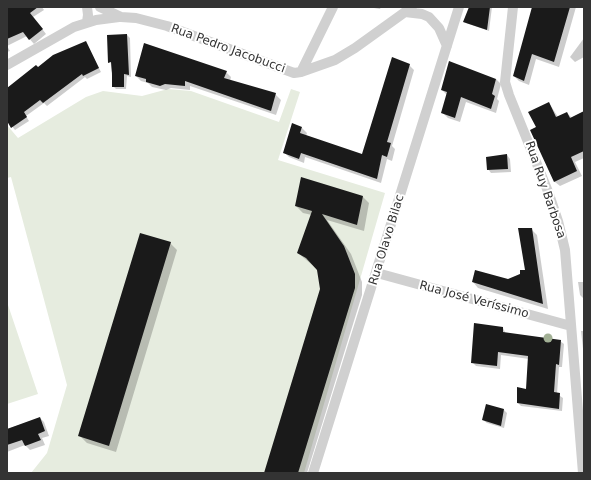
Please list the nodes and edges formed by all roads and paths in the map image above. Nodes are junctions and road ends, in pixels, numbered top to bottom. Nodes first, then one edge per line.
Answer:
1 (87, 7) edge
2 (100, 7) edge
3 (333, 7) edge
4 (459, 7) edge
5 (513, 7) edge
6 (409, 10) edge
7 (121, 17) junction
8 (87, 22) junction
9 (447, 46) junction
10 (7, 65) edge
11 (301, 72) junction
12 (377, 273) junction
13 (571, 326) junction
14 (313, 473) edge
15 (583, 473) edge

1 - 8 street
2 - 7 street, Rua Pedro Jacobucci
3 - 11 street
4 - 9 street, Rua Olavo Bilac
5 - 13 street, Rua Ruy Barbosa
6 - 9 street
6 - 11 street, Rua Pedro Jacobucci
7 - 8 street
7 - 11 street, Rua Pedro Jacobucci
8 - 10 street
9 - 12 street, Rua Olavo Bilac
12 - 13 street, Rua José Veríssimo
12 - 14 street, Rua Olavo Bilac
13 - 15 street, Rua Ruy Barbosa

